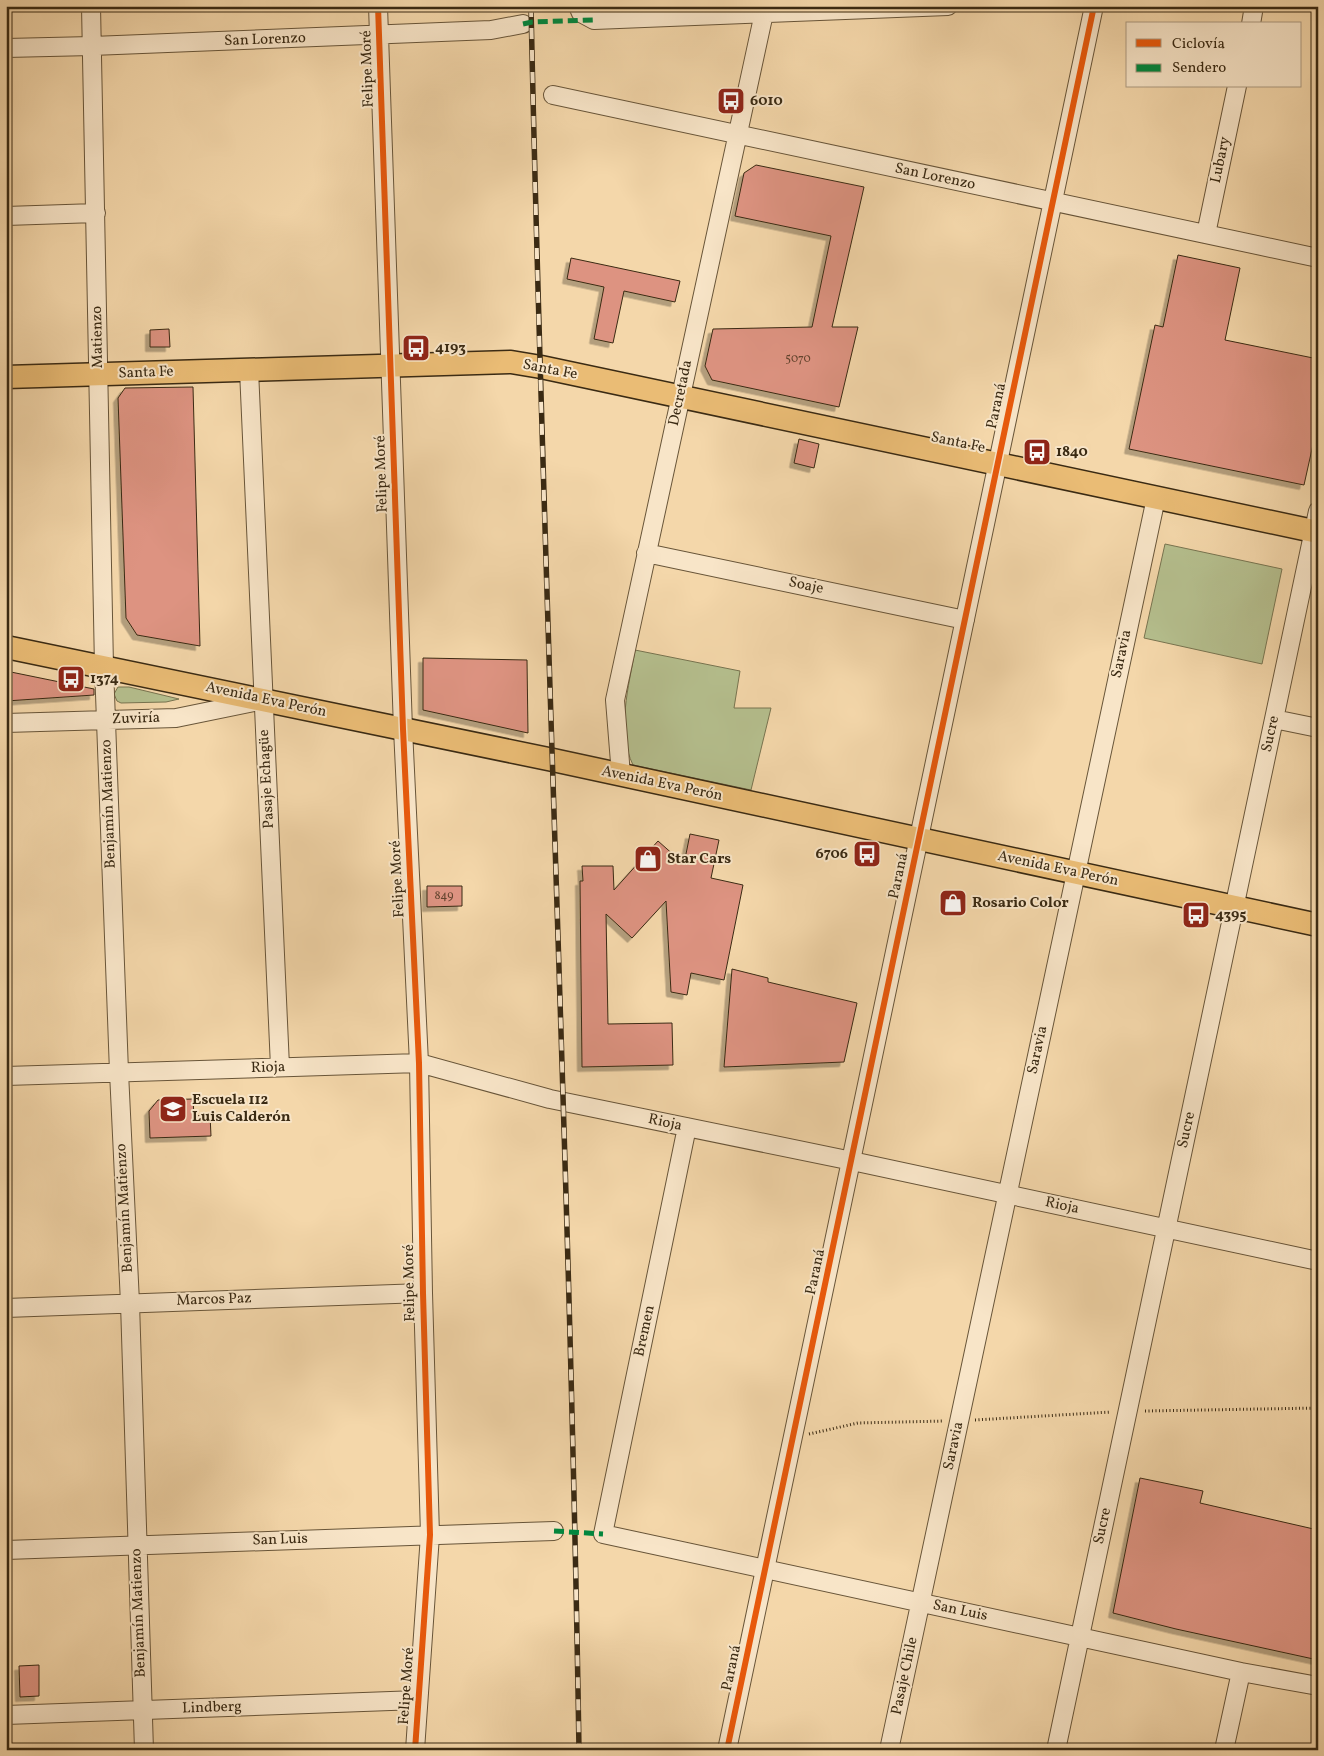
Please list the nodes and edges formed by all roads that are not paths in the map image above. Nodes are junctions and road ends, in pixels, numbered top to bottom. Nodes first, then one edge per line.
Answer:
1 (91, 6) edge
2 (378, 6) edge
3 (578, 6) edge
4 (948, 6) edge
5 (1094, 6) edge
6 (1254, 6) edge
7 (784, 9) edge
8 (764, 13) junction
9 (1251, 22) edge
10 (523, 24) dead end
11 (380, 36) junction
12 (92, 46) junction
13 (6, 48) edge
14 (1237, 88) edge
15 (553, 95) dead end
16 (737, 135) junction
17 (1053, 202) junction
18 (96, 213) junction
19 (6, 216) edge
20 (1206, 234) junction
21 (1318, 258) edge
22 (392, 366) junction
23 (249, 370) junction
24 (99, 375) junction
25 (6, 377) edge
26 (680, 397) junction
27 (998, 464) junction
28 (1156, 498) junction
29 (1316, 525) edge
30 (646, 553) junction
31 (965, 620) junction
32 (6, 647) edge
33 (104, 667) junction
34 (264, 700) junction
35 (1274, 718) junction
36 (106, 720) junction
37 (6, 723) edge
38 (1318, 728) edge
39 (403, 729) junction
40 (621, 775) junction
41 (919, 840) junction
42 (1076, 873) junction
43 (1234, 907) junction
44 (1318, 925) edge
45 (419, 1063) junction
46 (280, 1067) junction
47 (119, 1072) junction
48 (6, 1076) edge
49 (687, 1127) junction
50 (852, 1161) junction
51 (1008, 1194) junction
52 (1166, 1229) junction
53 (1318, 1261) edge
54 (423, 1293) junction
55 (130, 1303) junction
56 (6, 1308) edge
57 (554, 1531) dead end
58 (604, 1534) joint
59 (430, 1535) junction
60 (136, 1545) junction
61 (6, 1550) edge
62 (766, 1569) junction
63 (921, 1603) junction
64 (1080, 1637) junction
65 (1241, 1672) junction
66 (1318, 1686) edge
67 (418, 1700) junction
68 (142, 1710) junction
69 (6, 1715) edge
70 (144, 1750) edge
71 (415, 1750) edge
72 (728, 1750) edge
73 (889, 1750) edge
74 (1056, 1750) edge
75 (1224, 1750) edge

1 - 12 street, Matienzo
2 - 11 street, Felipe Moré
3 - 8 street
4 - 7 street
5 - 17 street, Paraná
6 - 9 street
7 - 8 street
8 - 16 street, Decretada
10 - 11 street, San Lorenzo
11 - 12 street, San Lorenzo
11 - 22 street, Felipe Moré
12 - 13 street, San Lorenzo
12 - 18 street, Matienzo
14 - 20 street, Lubary
15 - 16 street, San Lorenzo
16 - 17 street, San Lorenzo
16 - 26 street, Decretada
17 - 20 street, San Lorenzo
17 - 27 street, Paraná
18 - 19 street
18 - 24 street, Matienzo
20 - 21 street, San Lorenzo
22 - 23 main road, Santa Fe
22 - 26 main road, Santa Fe
22 - 39 street, Felipe Moré
23 - 24 main road, Santa Fe
23 - 34 street, Pasaje Echagüe
24 - 25 main road, Santa Fe
24 - 33 street, Matienzo
26 - 27 main road, Santa Fe
26 - 30 street, Decretada
27 - 28 main road, Santa Fe
27 - 31 street, Paraná
28 - 29 main road, Santa Fe
28 - 42 street, Saravia
29 - 35 street, Sucre
30 - 31 street, Soaje
30 - 40 street, Decretada
31 - 41 street, Paraná
32 - 33 main road, Avenida Eva Perón
33 - 34 main road, Avenida Eva Perón
33 - 36 street, Benjamín Matienzo
34 - 36 street, Zuviría
34 - 39 main road, Avenida Eva Perón
34 - 46 street, Pasaje Echagüe
35 - 38 street
35 - 43 street, Sucre
36 - 37 street, Zuviría
36 - 47 street, Benjamín Matienzo
39 - 40 main road, Avenida Eva Perón
39 - 45 street, Felipe Moré
40 - 41 main road, Avenida Eva Perón
41 - 42 main road, Avenida Eva Perón
41 - 50 street, Paraná
42 - 43 main road, Avenida Eva Perón
42 - 51 street, Saravia
43 - 44 main road, Avenida Eva Perón
43 - 52 street, Sucre
45 - 46 street, Rioja
45 - 49 street, Rioja
45 - 54 street, Felipe Moré
46 - 47 street, Rioja
47 - 48 street, Rioja
47 - 55 street, Benjamín Matienzo
49 - 50 street, Rioja
49 - 58 street, Bremen
50 - 51 street, Rioja
50 - 62 street, Paraná
51 - 52 street, Rioja
51 - 63 street, Saravia
52 - 53 street, Rioja
52 - 64 street, Sucre
54 - 55 street, Marcos Paz
54 - 59 street, Felipe Moré
55 - 56 street, Marcos Paz
55 - 60 street, Benjamín Matienzo
57 - 59 street, San Luis
58 - 62 street, San Luis
59 - 60 street, San Luis
59 - 67 street, Felipe Moré
60 - 61 street, San Luis
60 - 68 street, Benjamín Matienzo
62 - 63 street, San Luis
62 - 72 street, Paraná
63 - 64 street, San Luis
63 - 73 street, Pasaje Chile
64 - 65 street, San Luis
64 - 74 street, Sucre
65 - 66 street, San Luis
65 - 75 street
67 - 68 street, Lindberg
67 - 71 street, Felipe Moré
68 - 69 street, Lindberg
68 - 70 street, Benjamín Matienzo

